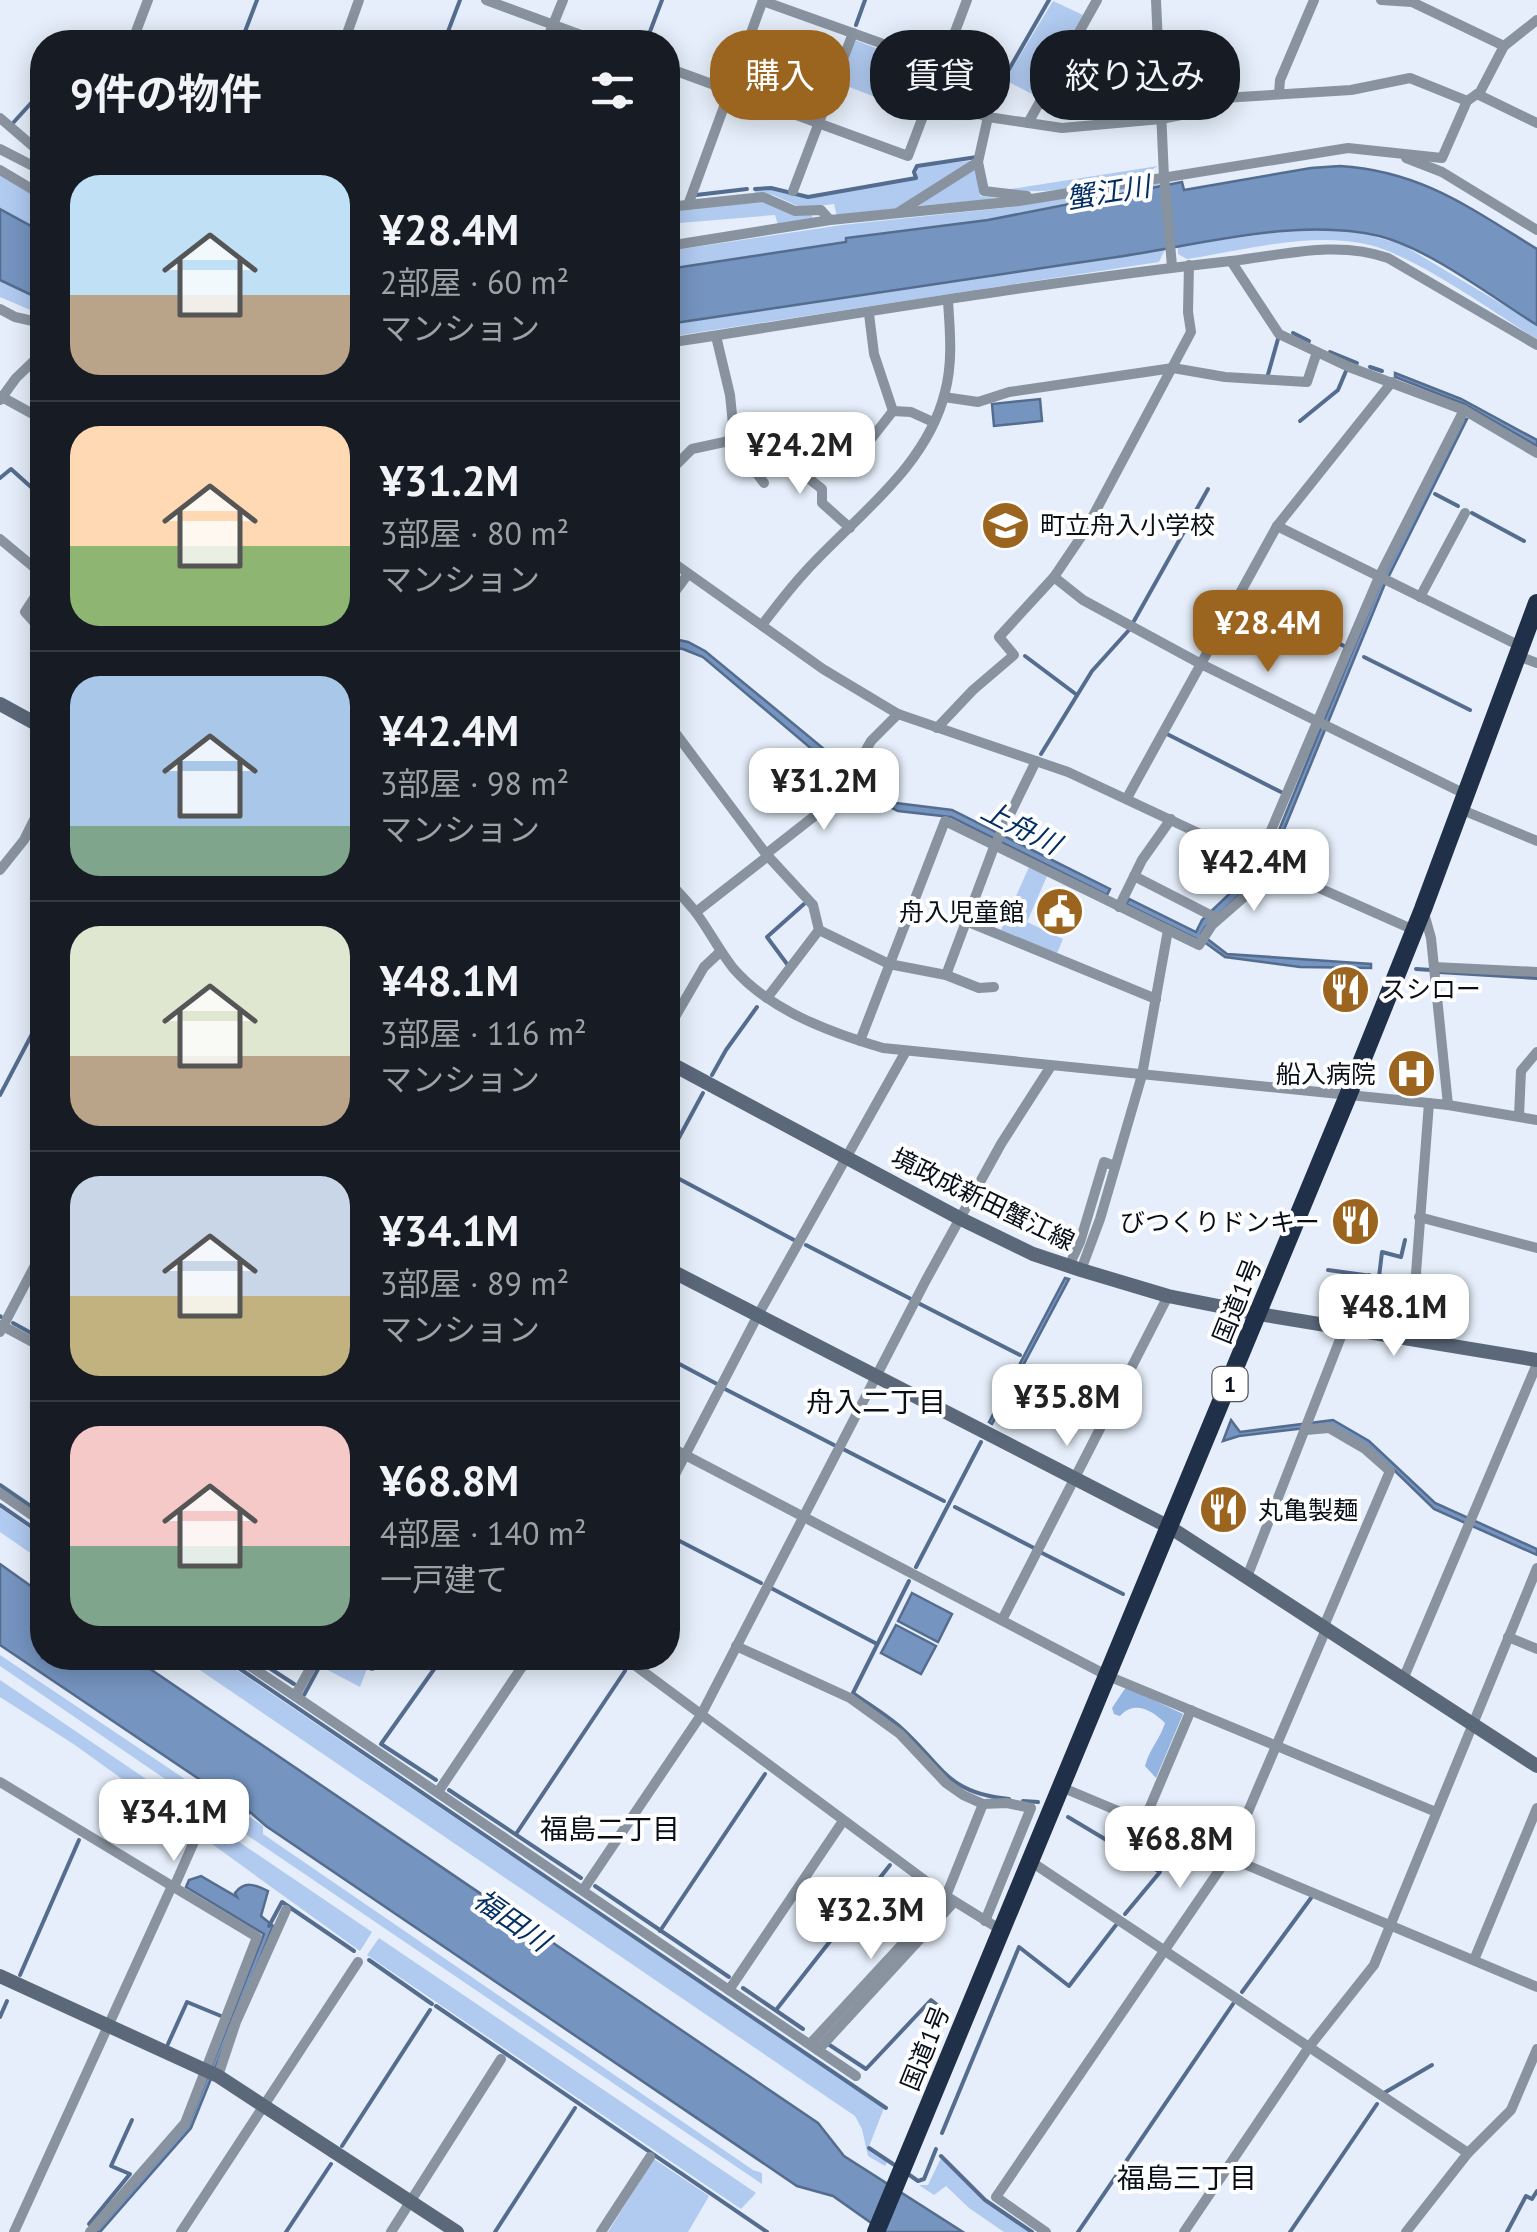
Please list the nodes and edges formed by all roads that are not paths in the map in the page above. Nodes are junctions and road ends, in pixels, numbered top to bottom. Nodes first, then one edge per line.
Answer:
1 (148, 0) edge
2 (359, 0) edge
3 (486, 0) edge
4 (562, 0) edge
5 (763, 0) edge
6 (967, 0) edge
7 (1097, 0) edge
8 (1156, 0) edge
9 (1314, 0) edge
10 (1381, 0) edge
11 (1537, 20) edge
12 (553, 25) junction
13 (137, 30) edge
14 (348, 30) edge
15 (551, 30) edge
16 (567, 30) edge
17 (752, 30) edge
18 (956, 30) edge
19 (1158, 30) edge
20 (853, 34) junction
21 (870, 40) edge
22 (1504, 46) junction
23 (680, 73) edge
24 (710, 84) edge
25 (1279, 94) junction
26 (1240, 97) edge
27 (1472, 98) junction
28 (0, 118) edge
29 (719, 120) edge
30 (811, 120) edge
31 (921, 120) edge
32 (987, 120) edge
33 (1008, 120) edge
34 (1151, 120) edge
35 (1162, 120) edge
36 (819, 123) junction
37 (1028, 123) junction
38 (1537, 123) edge
39 (30, 148) edge
40 (0, 149) edge
41 (1395, 154) junction
42 (30, 156) edge
43 (978, 162) junction
44 (0, 170) edge
45 (1164, 179) junction
46 (30, 188) edge
47 (793, 191) dead end
48 (1039, 197) junction
49 (688, 205) junction
50 (680, 206) edge
51 (896, 214) junction
52 (830, 220) junction
53 (1537, 230) edge
54 (680, 244) edge
55 (1172, 260) junction
56 (1231, 261) junction
57 (1188, 265) junction
58 (948, 300) junction
59 (0, 308) edge
60 (868, 314) junction
61 (30, 320) edge
62 (716, 336) junction
63 (680, 342) edge
64 (1537, 345) edge
65 (1317, 352) junction
66 (30, 368) edge
67 (1173, 368) junction
68 (1392, 382) junction
69 (944, 397) junction
70 (1, 398) edge
71 (1464, 410) junction
72 (893, 411) junction
73 (30, 414) edge
74 (933, 422) junction
75 (735, 444) junction
76 (765, 444) junction
77 (1537, 453) edge
78 (680, 461) edge
79 (764, 482) dead end
80 (1465, 513) dead end
81 (1278, 526) junction
82 (850, 528) junction
83 (0, 539) edge
84 (30, 564) edge
85 (680, 568) edge
86 (688, 574) junction
87 (1054, 577) junction
88 (1383, 579) junction
89 (680, 585) edge
90 (1420, 597) junction
91 (1537, 604) edge
92 (762, 624) junction
93 (1518, 650) junction
94 (1537, 663) edge
95 (1201, 664) junction
96 (0, 704) edge
97 (898, 714) junction
98 (30, 720) edge
99 (1321, 724) junction
100 (937, 728) junction
101 (680, 739) edge
102 (1036, 761) junction
103 (1127, 798) junction
104 (1462, 801) junction
105 (1171, 819) junction
106 (30, 828) edge
107 (997, 840) junction
108 (1537, 841) edge
109 (767, 855) junction
110 (1266, 865) junction
111 (0, 870) edge
112 (1134, 876) junction
113 (680, 894) edge
114 (1119, 906) junction
115 (1422, 910) junction
116 (696, 912) junction
117 (1213, 916) junction
118 (966, 920) junction
119 (819, 930) junction
120 (1168, 930) junction
121 (1414, 930) junction
122 (720, 952) junction
123 (889, 964) junction
124 (1434, 968) junction
125 (1537, 972) edge
126 (946, 975) junction
127 (994, 988) dead end
128 (767, 998) junction
129 (1156, 998) junction
130 (680, 1008) edge
131 (860, 1041) junction
132 (906, 1051) junction
133 (1537, 1052) edge
134 (1051, 1066) junction
135 (680, 1068) edge
136 (1142, 1075) junction
137 (1347, 1098) junction
138 (1428, 1104) junction
139 (1448, 1106) junction
140 (1519, 1116) junction
141 (1537, 1120) edge
142 (847, 1158) junction
143 (1419, 1217) junction
144 (961, 1219) junction
145 (1537, 1248) edge
146 (1075, 1268) junction
147 (30, 1274) edge
148 (680, 1274) edge
149 (1168, 1296) junction
150 (1259, 1314) junction
151 (758, 1315) junction
152 (1, 1328) edge
153 (1344, 1329) junction
154 (1412, 1339) junction
155 (30, 1341) edge
156 (1537, 1361) edge
157 (876, 1375) junction
158 (1306, 1425) junction
159 (680, 1452) edge
160 (685, 1455) junction
161 (680, 1465) edge
162 (1074, 1478) junction
163 (0, 1493) edge
164 (30, 1514) edge
165 (802, 1517) junction
166 (1171, 1528) junction
167 (1537, 1568) edge
168 (1247, 1577) junction
169 (1002, 1620) junction
170 (1325, 1626) junction
171 (1508, 1637) junction
172 (736, 1646) junction
173 (1537, 1650) edge
174 (256, 1670) edge
175 (309, 1670) edge
176 (520, 1670) edge
177 (642, 1670) edge
178 (1108, 1676) junction
179 (1404, 1677) junction
180 (295, 1696) junction
181 (1191, 1710) junction
182 (700, 1715) junction
183 (1473, 1722) junction
184 (1276, 1746) junction
185 (1537, 1766) edge
186 (0, 1782) edge
187 (1061, 1787) junction
188 (438, 1792) junction
189 (983, 1804) junction
190 (1537, 1808) edge
191 (1436, 1812) junction
192 (844, 1821) junction
193 (1144, 1821) junction
194 (197, 1835) dead end
195 (1229, 1856) junction
196 (1030, 1862) junction
197 (173, 1886) junction
198 (583, 1890) junction
199 (949, 1898) junction
200 (286, 1910) dead end
201 (1390, 1924) junction
202 (993, 1926) junction
203 (1164, 1949) junction
204 (1474, 1960) junction
205 (358, 1962) dead end
206 (0, 1976) edge
207 (1537, 1987) edge
208 (729, 1990) junction
209 (110, 2026) junction
210 (814, 2047) junction
211 (1309, 2047) junction
212 (1537, 2050) edge
213 (502, 2059) dead end
214 (212, 2072) junction
215 (856, 2076) dead end
216 (264, 2106) junction
217 (1468, 2153) junction
218 (650, 2157) dead end
219 (411, 2202) junction
220 (14, 2232) edge
221 (90, 2232) edge
222 (180, 2232) edge
223 (391, 2232) edge
224 (457, 2232) edge
225 (601, 2232) edge
226 (876, 2232) edge
227 (1046, 2232) edge
228 (1184, 2232) edge
229 (1406, 2232) edge

1 - 13 street
2 - 14 street
3 - 12 street
4 - 12 street
5 - 17 street
5 - 20 street
6 - 18 street
7 - 37 street
8 - 19 street
9 - 25 street
10 - 22 street
11 - 22 street
12 - 15 street
12 - 16 street
20 - 21 street
20 - 36 street
22 - 27 street
23 - 24 street
25 - 26 street
25 - 27 street
27 - 38 street
27 - 41 street
28 - 39 street
29 - 49 street
30 - 36 street
31 - 36 street
32 - 43 street
33 - 37 street
34 - 37 street
35 - 45 street
36 - 47 street
40 - 42 street
41 - 45 street
41 - 53 street
43 - 48 street
43 - 51 street
44 - 46 street
45 - 48 street
45 - 55 street
48 - 51 street
49 - 50 street
49 - 52 street
51 - 52 street
52 - 54 street
55 - 57 street
55 - 58 street
56 - 57 street
56 - 64 street
56 - 65 street
57 - 67 street
58 - 60 street
58 - 69 street
59 - 61 street
60 - 62 street
60 - 72 street
62 - 63 street
62 - 75 street
65 - 67 street
65 - 68 street
66 - 70 street
67 - 69 street
67 - 87 street
68 - 71 street
68 - 81 street
69 - 74 street
70 - 73 street
71 - 77 street
71 - 88 street
72 - 74 street
72 - 76 street
74 - 82 street
75 - 76 street
75 - 78 street
75 - 79 street
76 - 82 street
80 - 90 street
81 - 88 street
81 - 95 street
82 - 92 street
83 - 84 street
85 - 86 street
86 - 89 street
86 - 92 street
87 - 95 street
87 - 100 street
88 - 90 street
88 - 99 street
90 - 93 street
91 - 93 highway, 国道1号 / 1
92 - 97 street
93 - 94 street
93 - 104 highway, 国道1号 / 1
95 - 99 street
95 - 103 street
96 - 98 street
97 - 100 street
97 - 109 street
99 - 104 street
99 - 110 street
100 - 102 street
101 - 109 street
102 - 103 street
102 - 107 street
103 - 105 street
104 - 108 street
104 - 115 highway, 国道1号 / 1
105 - 110 street
105 - 112 street
106 - 111 street
107 - 114 street
107 - 118 street
107 - 123 street
109 - 116 street
109 - 119 street
110 - 117 street
110 - 121 street
112 - 114 street
112 - 117 street
113 - 116 street
114 - 120 street
115 - 121 highway, 国道1号 / 1
115 - 124 street
116 - 122 street
117 - 120 street
118 - 126 street
118 - 129 street
119 - 123 street
119 - 128 street
120 - 129 street
121 - 137 highway, 国道1号 / 1
122 - 128 street
122 - 130 street
123 - 126 street
123 - 131 street
124 - 125 street
124 - 139 street
126 - 127 street
128 - 131 street
129 - 136 street
131 - 132 street
132 - 134 street
132 - 142 street
133 - 140 street
134 - 136 street
134 - 144 street
135 - 142 street, 境政成新田蟹江線
136 - 137 street
136 - 146 street
137 - 138 street
137 - 150 highway, 国道1号 / 1
138 - 139 street
138 - 143 street
139 - 140 street
140 - 141 street
142 - 144 street, 境政成新田蟹江線
142 - 151 street
143 - 145 street
143 - 154 street
144 - 146 street, 境政成新田蟹江線
144 - 157 street
146 - 149 street, 境政成新田蟹江線
147 - 152 street
148 - 151 street
149 - 150 street, 境政成新田蟹江線
149 - 162 street
150 - 153 street, 境政成新田蟹江線
150 - 166 highway, 国道1号 / 1
151 - 157 street
151 - 160 street
152 - 155 street
153 - 154 street, 境政成新田蟹江線
153 - 158 street
154 - 156 street, 境政成新田蟹江線
156 - 179 street
157 - 162 street
157 - 165 street
158 - 168 street
158 - 170 street
159 - 160 street
160 - 161 street
160 - 165 street
162 - 166 street
162 - 169 street
163 - 164 street
165 - 169 street
165 - 172 street
166 - 168 street
166 - 178 highway, 国道1号 / 1
167 - 171 street
168 - 170 street
169 - 178 street
170 - 179 street
170 - 184 street
171 - 173 street
171 - 183 street
172 - 182 street
172 - 189 street
174 - 180 street
175 - 180 street
176 - 188 street
177 - 182 street
178 - 181 street
178 - 187 highway, 国道1号 / 1
179 - 183 street
180 - 188 street
181 - 184 street
181 - 193 street
182 - 192 street
182 - 198 street
183 - 185 street
183 - 191 street
184 - 191 street
184 - 195 street
186 - 197 street
187 - 193 street
187 - 196 highway, 国道1号 / 1
188 - 198 street
189 - 199 street
189 - 202 street
190 - 204 street
191 - 201 street
192 - 199 street
192 - 208 street
193 - 195 street
194 - 197 street
195 - 201 street
195 - 203 street
196 - 202 highway, 国道1号 / 1
196 - 203 street
197 - 209 street
197 - 214 street
198 - 208 street
199 - 202 street
199 - 210 street
200 - 214 street
201 - 204 street
201 - 211 street
202 - 226 highway, 国道1号 / 1
203 - 211 street
203 - 227 street
204 - 207 street
205 - 216 street
206 - 209 street
208 - 210 street
209 - 214 street
209 - 220 street
210 - 215 street
211 - 217 street
211 - 228 street
212 - 217 street
213 - 219 street
214 - 216 street
214 - 221 street
216 - 219 street
216 - 222 street
217 - 229 street
218 - 225 street
219 - 223 street
219 - 224 street

